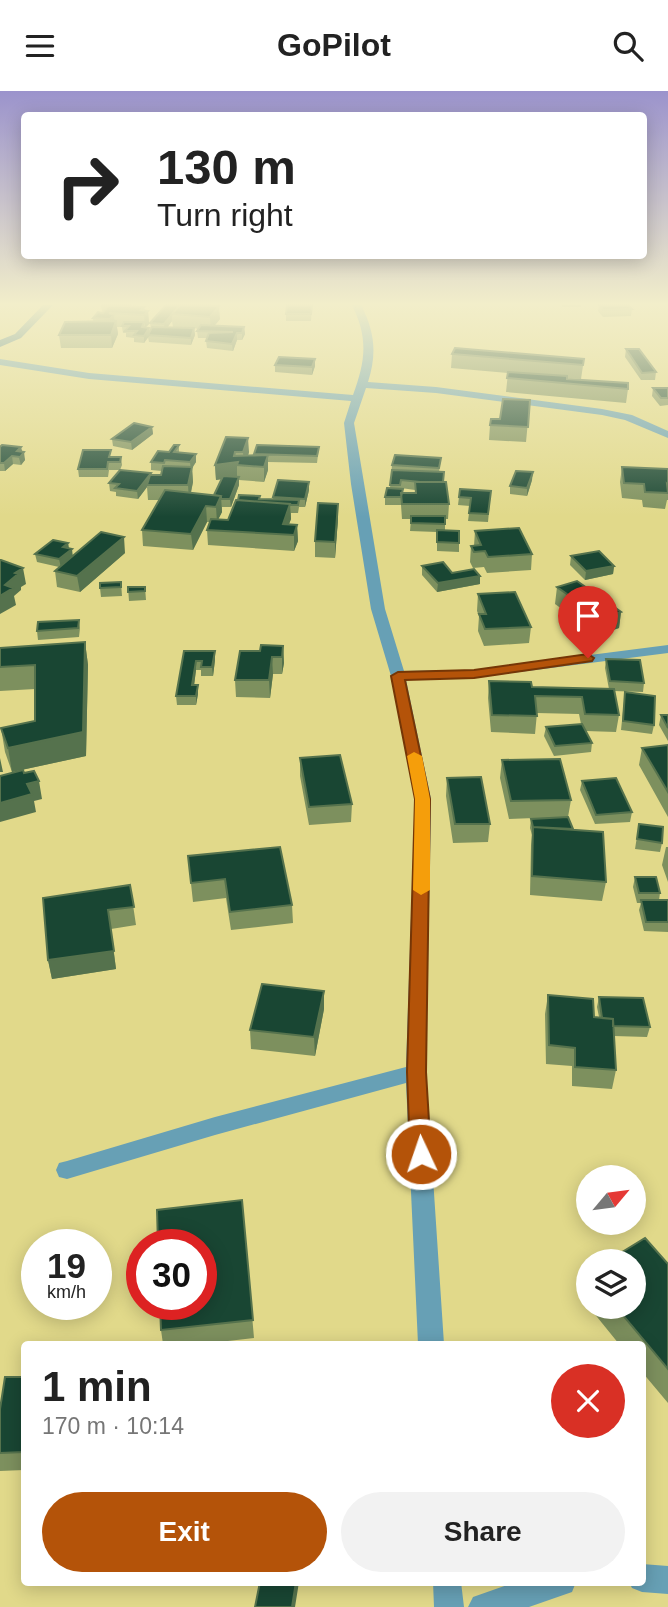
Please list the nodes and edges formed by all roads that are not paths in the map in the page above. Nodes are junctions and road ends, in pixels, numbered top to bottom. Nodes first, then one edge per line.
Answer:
1 (87, 376) edge
2 (365, 376) edge
3 (360, 392) junction
4 (668, 435) edge
5 (668, 649) edge
6 (398, 676) junction
7 (416, 1072) junction
8 (67, 1170) dead end
9 (431, 1341) edge
10 (646, 1578) edge
11 (668, 1580) edge
12 (447, 1586) edge
13 (549, 1586) edge
14 (449, 1607) edge
15 (483, 1607) edge

1 - 3 street
2 - 3 street
3 - 4 street
3 - 6 street
5 - 6 street
6 - 7 street
7 - 8 street
7 - 9 street
10 - 11 street
12 - 14 street
13 - 15 street

